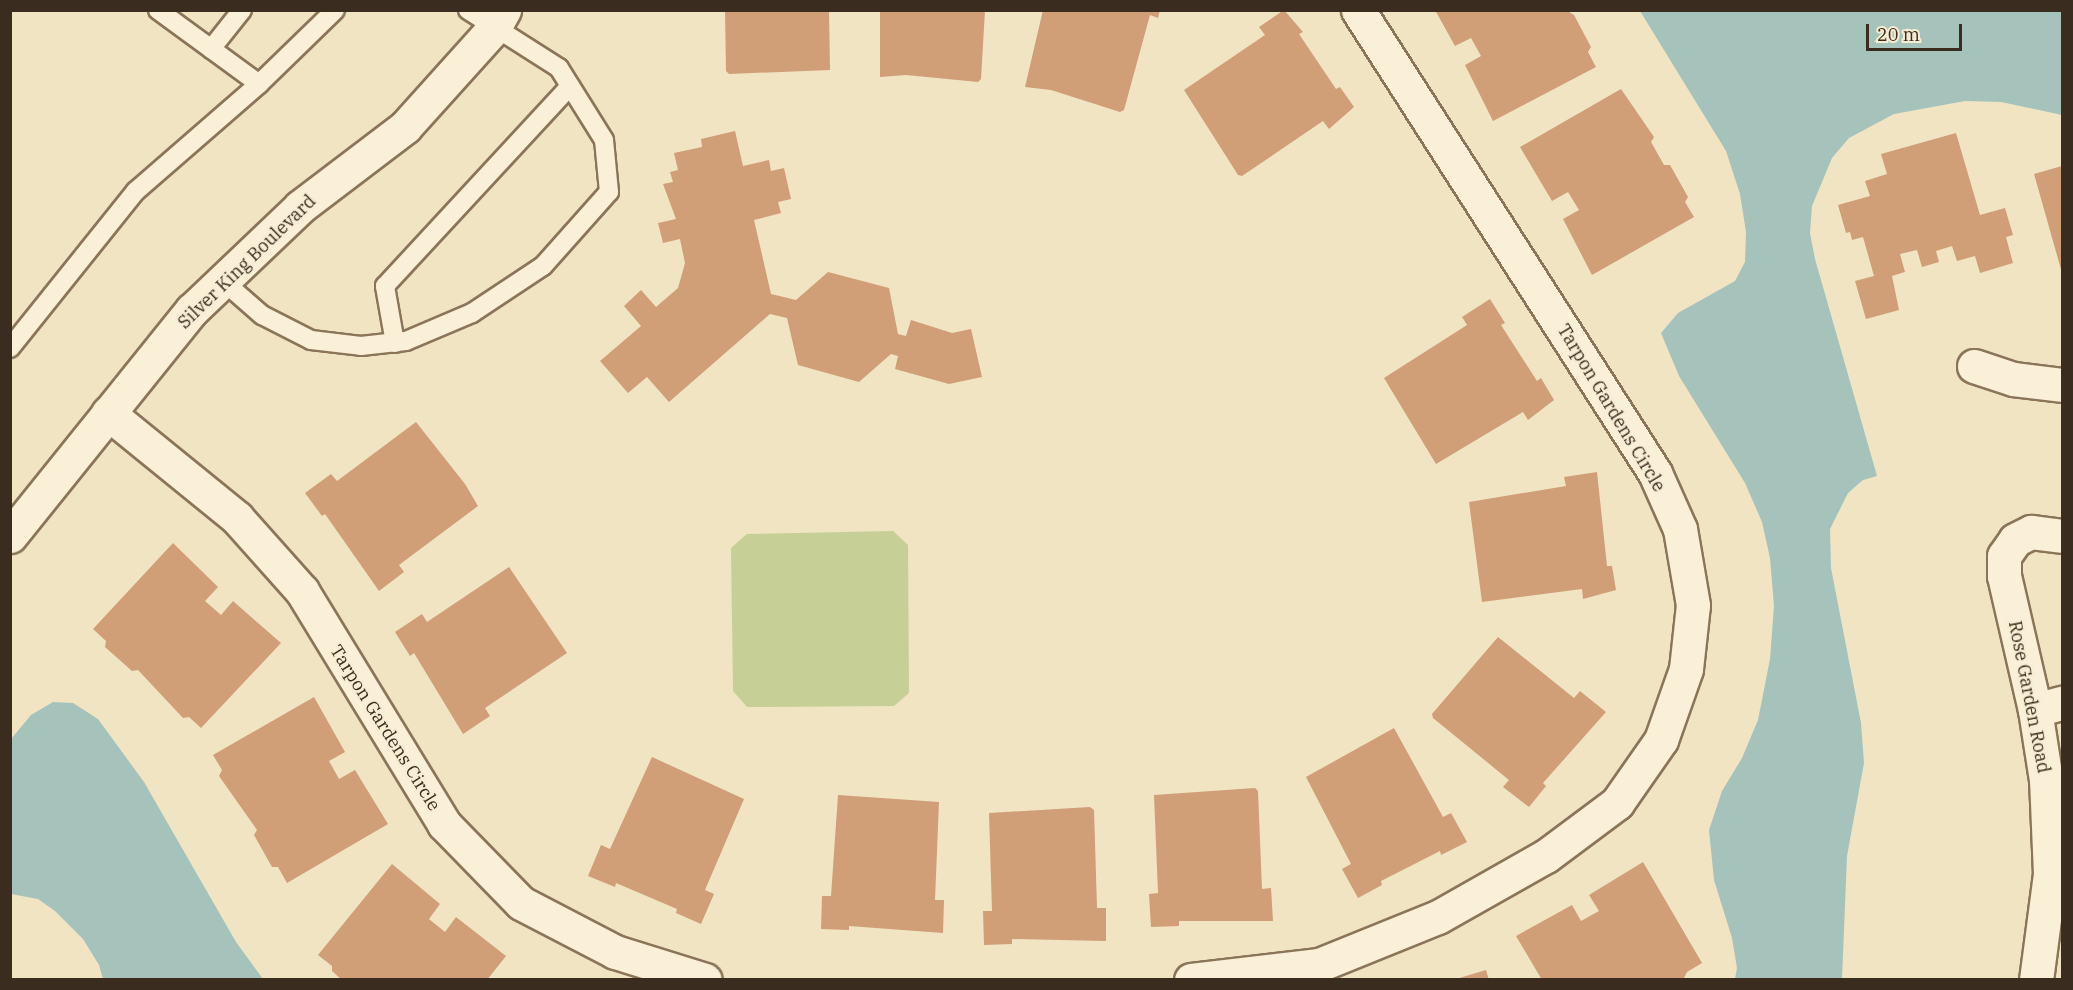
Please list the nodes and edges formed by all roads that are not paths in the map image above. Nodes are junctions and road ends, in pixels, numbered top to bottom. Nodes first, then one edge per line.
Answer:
1 (158, 10) edge
2 (242, 10) edge
3 (335, 10) edge
4 (1358, 10) edge
5 (489, 16) edge
6 (211, 49) junction
7 (259, 84) junction
8 (570, 86) junction
9 (223, 281) junction
10 (395, 343) junction
11 (10, 348) edge
12 (1974, 366) dead end
13 (2062, 385) edge
14 (108, 413) junction
15 (10, 536) edge
16 (2062, 537) edge
17 (2049, 707) edge
18 (705, 980) edge
19 (1191, 980) edge
20 (2036, 980) edge

1 - 6 lane
2 - 6 lane
3 - 7 lane
4 - 19 street, Tarpon Gardens Circle
5 - 8 lane
5 - 9 street, Silver King Boulevard
6 - 7 lane
7 - 11 lane
8 - 10 lane
8 - 10 lane
9 - 10 lane
9 - 14 street, Silver King Boulevard
12 - 13 street
14 - 15 street, Silver King Boulevard
14 - 18 street, Tarpon Gardens Circle
16 - 17 street, Rose Garden Road
17 - 20 street, Rose Garden Road

